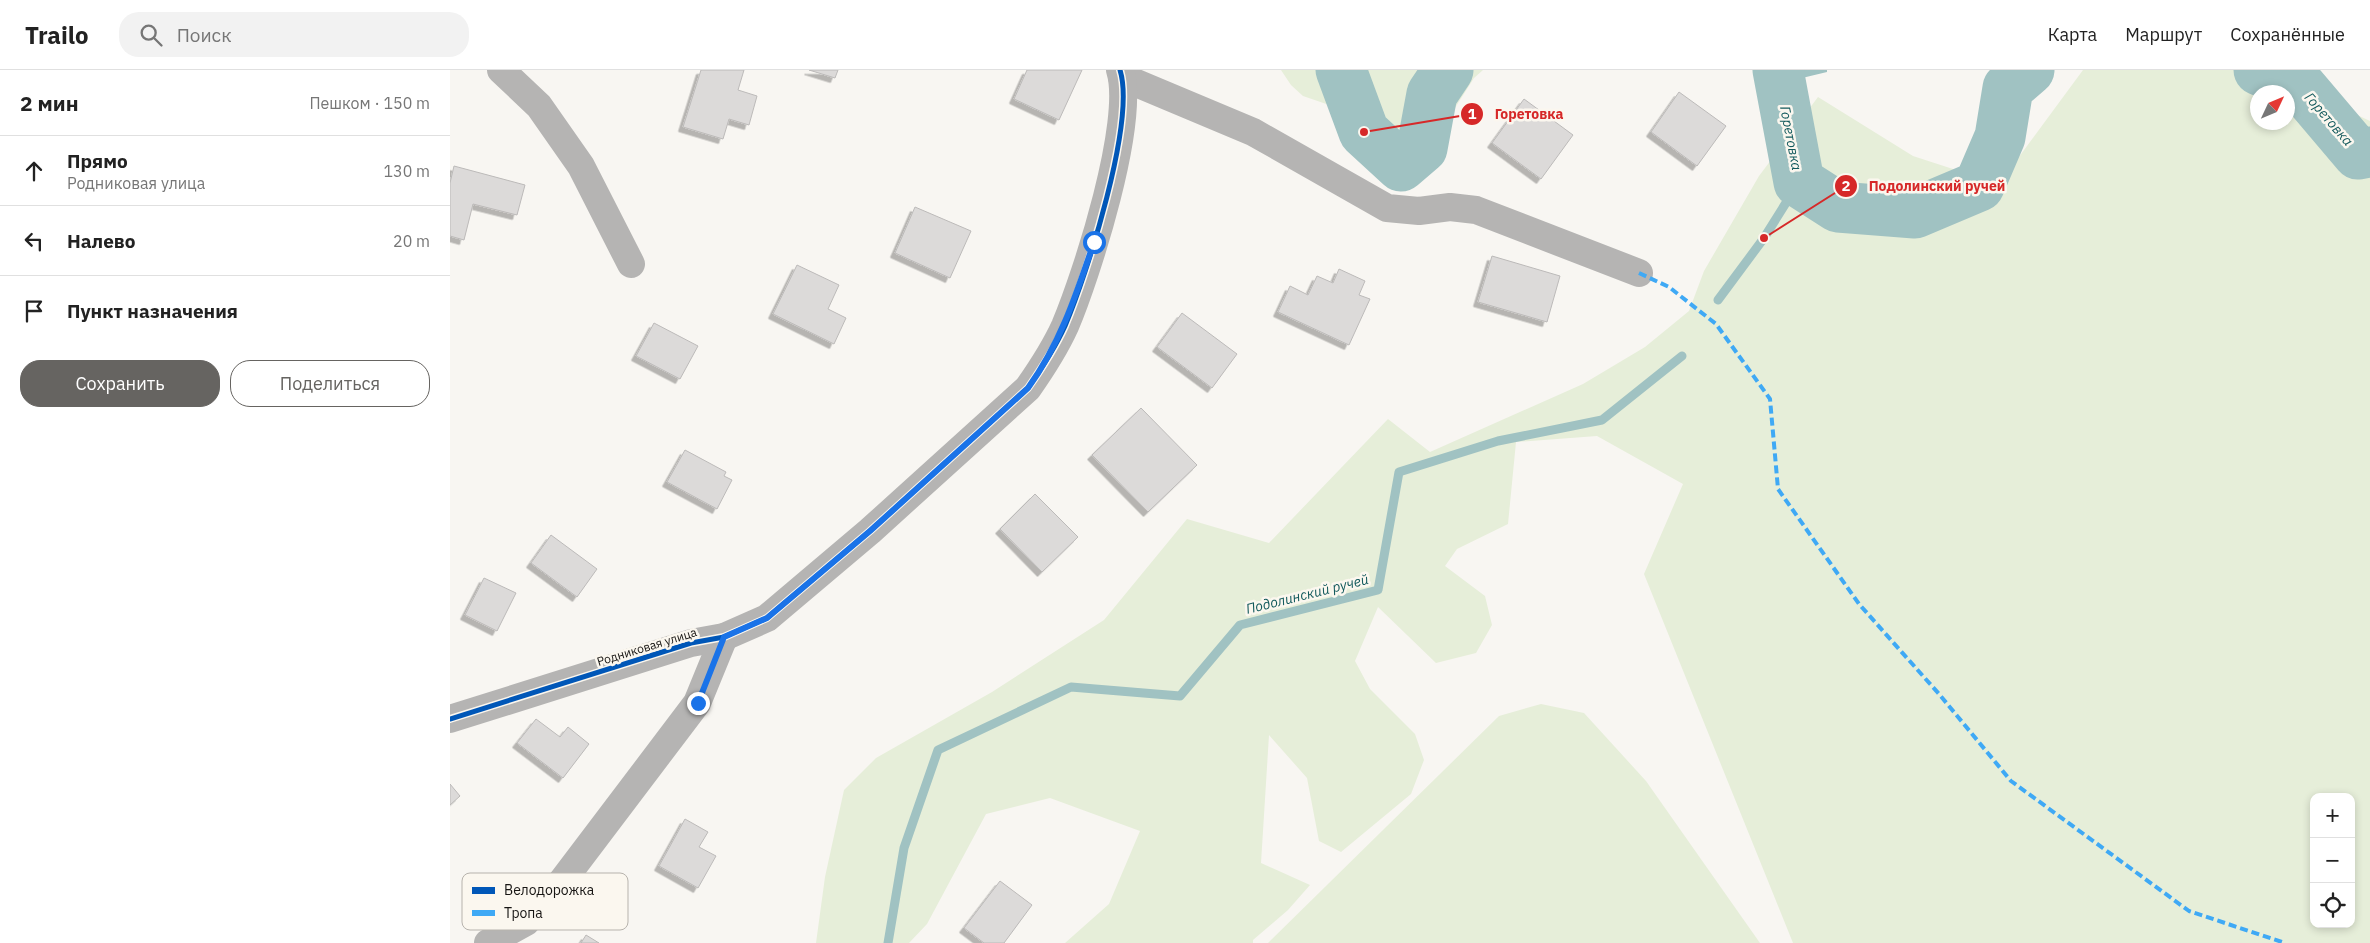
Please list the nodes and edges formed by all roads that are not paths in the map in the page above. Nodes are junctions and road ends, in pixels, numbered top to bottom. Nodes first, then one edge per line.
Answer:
1 (501, 70) edge
2 (1121, 73) edge
3 (631, 264) dead end
4 (1639, 273) dead end
5 (724, 637) junction
6 (450, 719) edge
7 (568, 873) edge
8 (512, 930) edge
9 (488, 943) edge

1 - 3 street
2 - 4 street
2 - 5 street, Родниковая улица
5 - 6 street, Родниковая улица
5 - 7 street
8 - 9 street

